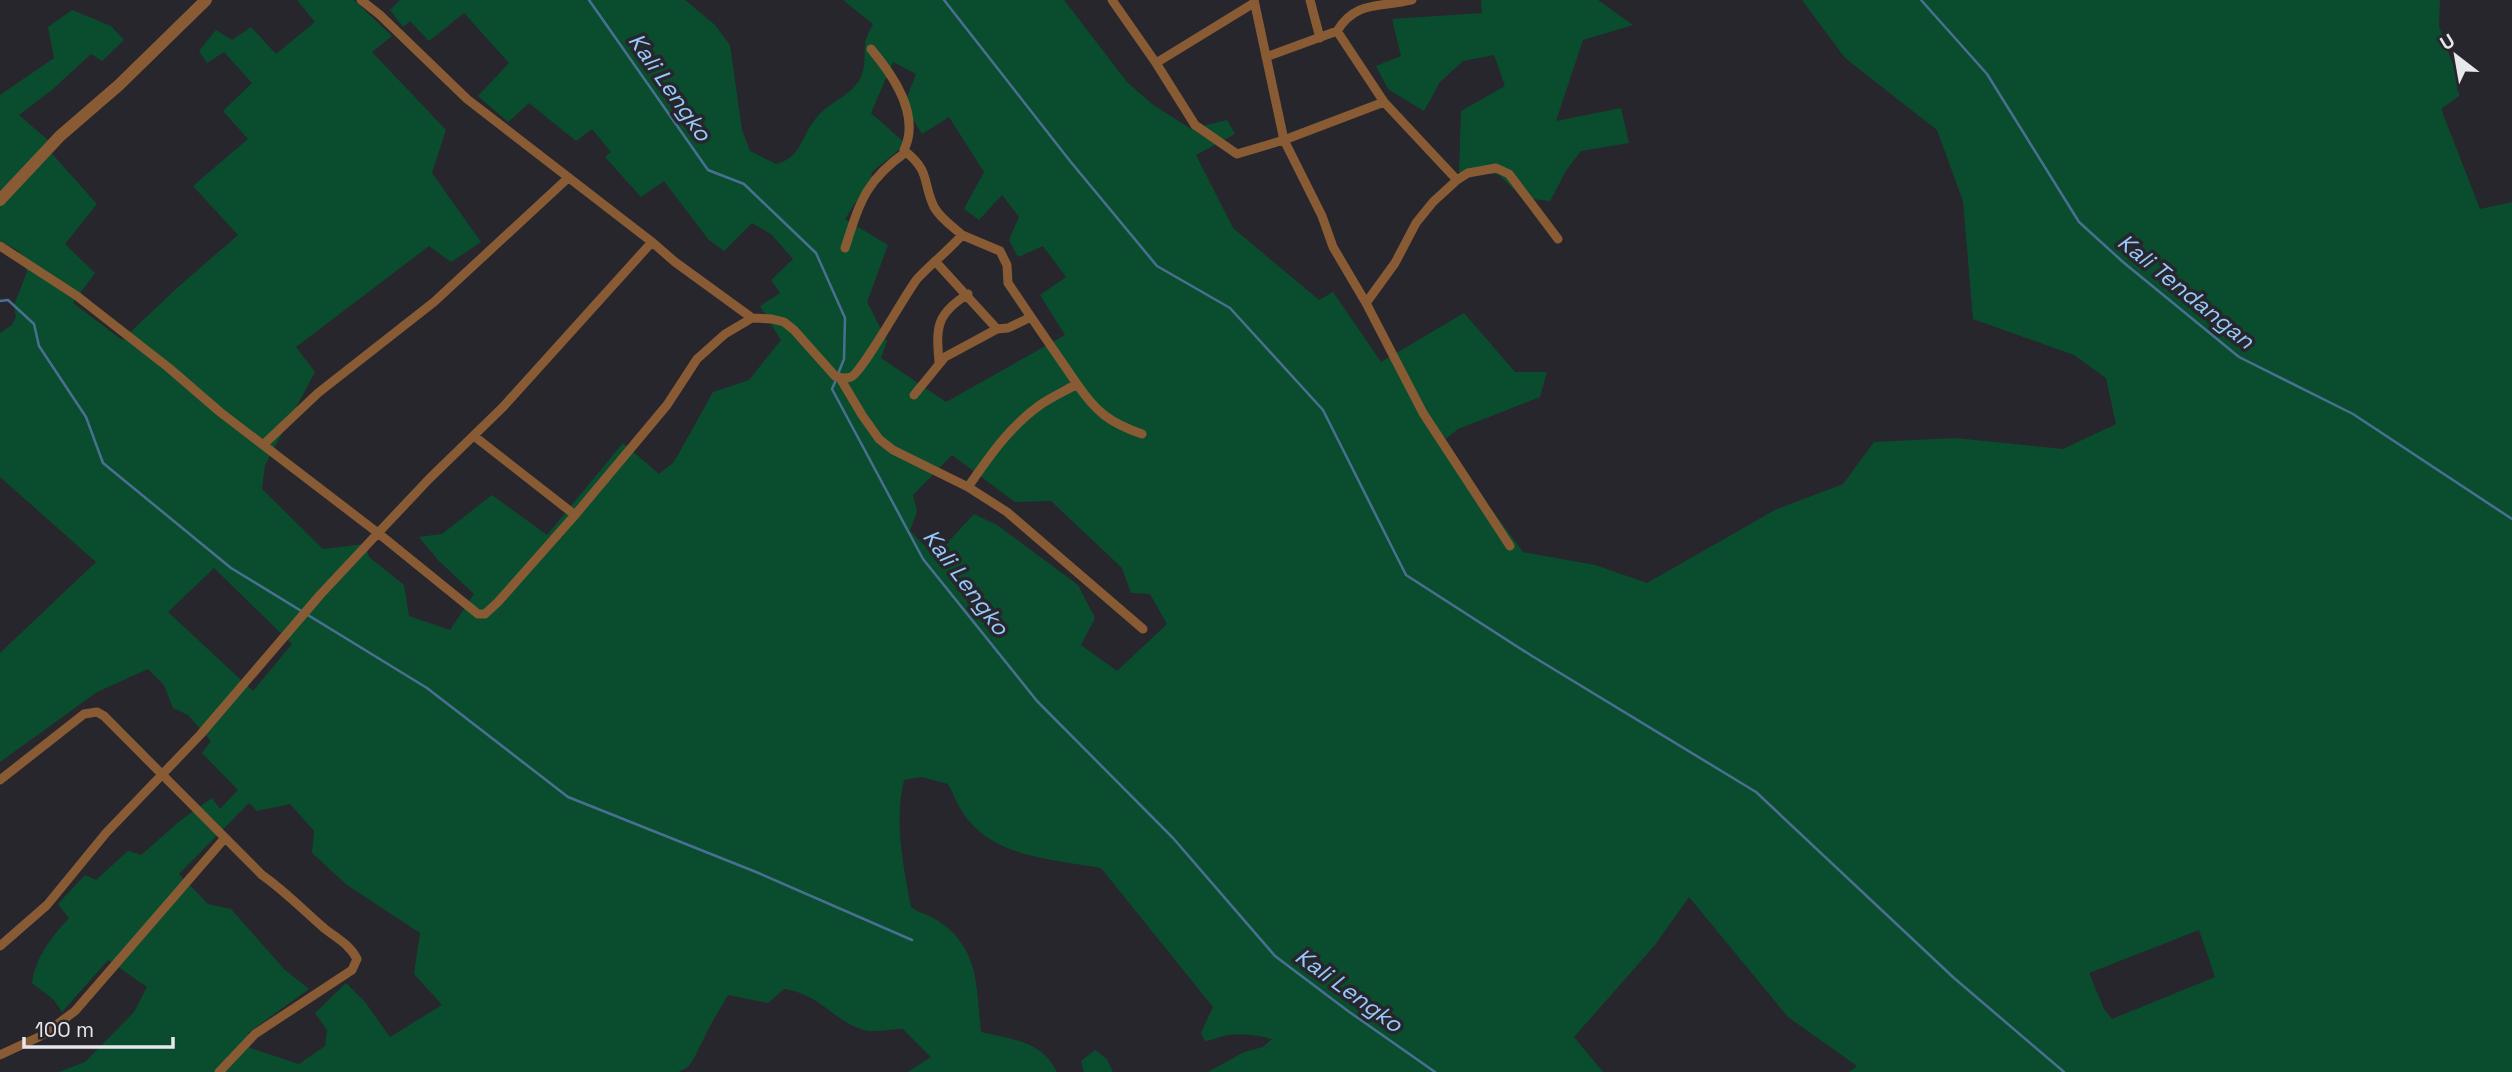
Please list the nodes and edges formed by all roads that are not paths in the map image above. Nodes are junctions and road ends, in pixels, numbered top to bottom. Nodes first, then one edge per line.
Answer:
1 (206, 0) edge
2 (361, 0) edge
3 (1112, 0) edge
4 (1310, 0) edge
5 (1412, 0) edge
6 (1254, 1) edge
7 (1337, 32) junction
8 (1320, 38) junction
9 (871, 49) dead end
10 (1266, 57) junction
11 (1156, 63) junction
12 (1384, 102) junction
13 (1284, 140) junction
14 (906, 152) junction
15 (568, 178) junction
16 (1457, 180) junction
17 (0, 200) edge
18 (962, 235) junction
19 (1558, 239) dead end
20 (652, 242) junction
21 (0, 246) edge
22 (845, 248) dead end
23 (935, 261) junction
24 (968, 294) junction
25 (1366, 303) junction
26 (1031, 317) junction
27 (752, 318) junction
28 (997, 329) junction
29 (939, 362) junction
30 (838, 377) junction
31 (1077, 384) junction
32 (914, 395) dead end
33 (1142, 434) dead end
34 (474, 436) junction
35 (263, 445) junction
36 (968, 487) junction
37 (575, 515) junction
38 (378, 533) junction
39 (1510, 546) dead end
40 (1143, 629) dead end
41 (161, 775) junction
42 (0, 780) edge
43 (225, 839) junction
44 (0, 946) edge
45 (0, 1055) edge
46 (219, 1072) edge

1 - 17 street
2 - 15 street
3 - 11 street
4 - 8 street
5 - 7 street
6 - 10 street
6 - 11 street
7 - 8 street
7 - 12 street
8 - 10 street
9 - 14 street
10 - 13 street
11 - 13 street
12 - 13 street
12 - 16 street
13 - 25 street
14 - 18 street
14 - 22 street
15 - 20 street
15 - 35 street
16 - 19 street
16 - 25 street
18 - 23 street
18 - 26 street
20 - 27 street
20 - 34 street
21 - 35 street
23 - 24 street
23 - 30 street
24 - 28 street
24 - 29 street
25 - 39 street
26 - 28 street
26 - 31 street
27 - 30 street
27 - 37 street
28 - 29 street
29 - 32 street
30 - 36 street
31 - 33 street
31 - 36 street
34 - 37 street
34 - 38 street
35 - 38 street
36 - 40 street
37 - 38 street
38 - 41 street
41 - 42 street
41 - 43 street
41 - 44 street
43 - 45 street
43 - 46 street

